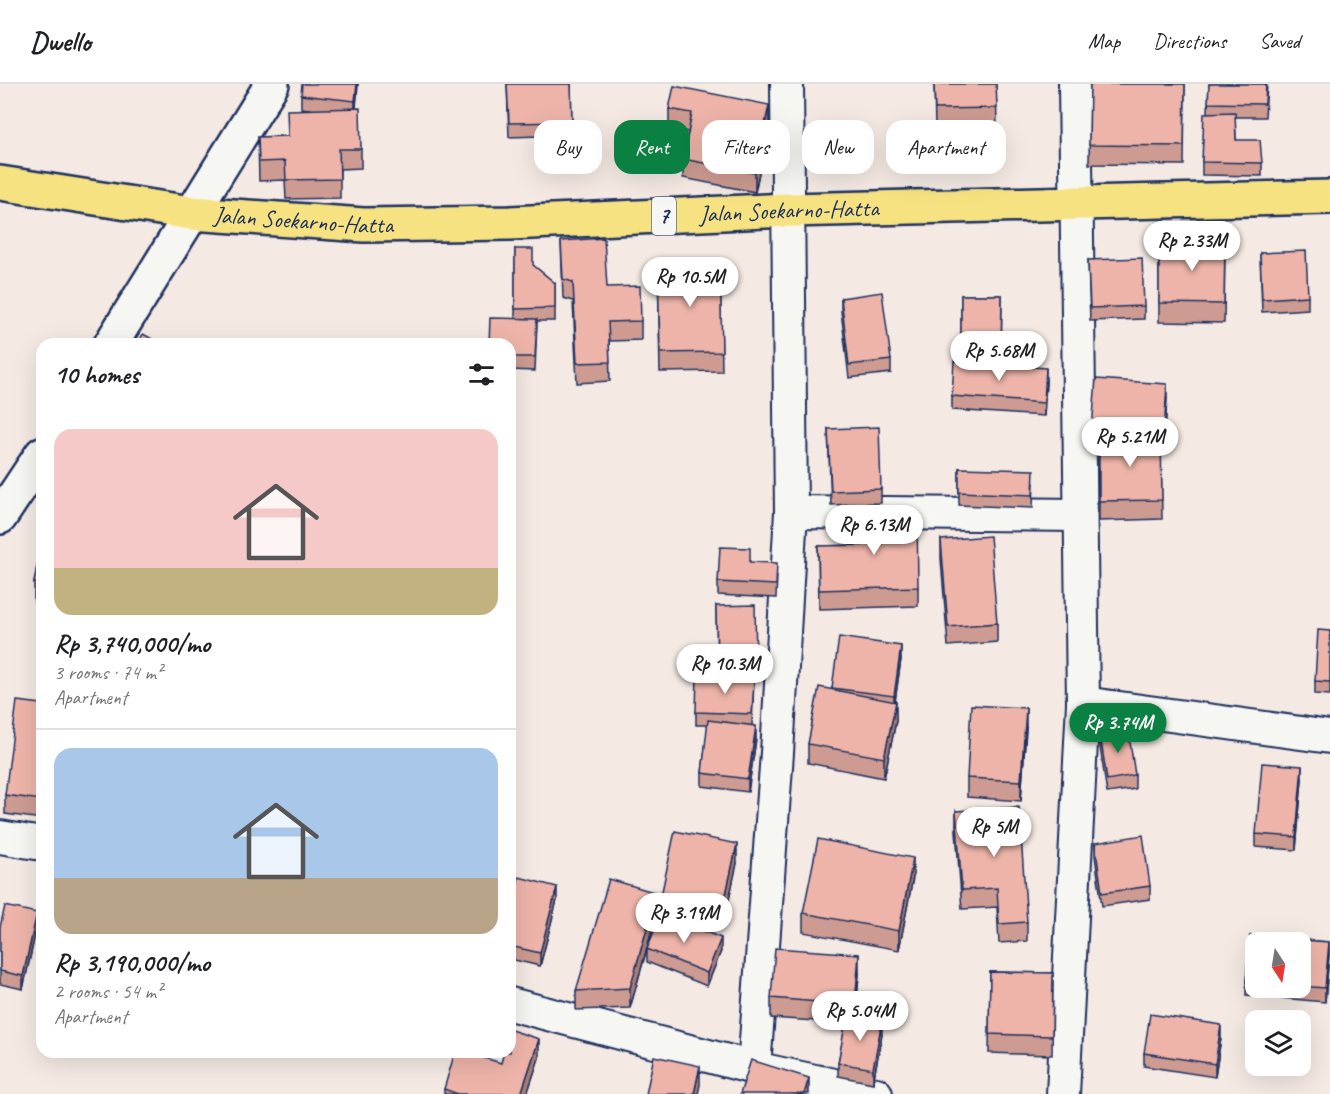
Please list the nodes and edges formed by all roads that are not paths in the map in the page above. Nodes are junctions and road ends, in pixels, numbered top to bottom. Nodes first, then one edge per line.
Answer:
1 (272, 84) edge
2 (787, 84) edge
3 (1075, 84) edge
4 (0, 183) edge
5 (1330, 197) edge
6 (1076, 202) junction
7 (788, 210) junction
8 (192, 213) junction
9 (115, 338) edge
10 (36, 463) edge
11 (791, 512) junction
12 (1080, 515) junction
13 (0, 516) edge
14 (1083, 703) junction
15 (1330, 737) edge
16 (0, 837) edge
17 (36, 843) edge
18 (516, 1006) edge
19 (753, 1068) junction
20 (876, 1094) edge
21 (1063, 1094) edge

1 - 8 main road
2 - 7 street
3 - 6 street
4 - 8 highway, Jalan Soekarno-Hatta / 7
5 - 6 highway, Jalan Soekarno-Hatta / 7
6 - 7 highway, Jalan Soekarno-Hatta / 7
6 - 12 street
7 - 8 highway, Jalan Soekarno-Hatta / 7
7 - 11 street
8 - 9 main road
10 - 13 main road
11 - 12 street
11 - 19 street
12 - 14 street
14 - 15 street
14 - 21 street
16 - 17 street
18 - 19 street
19 - 20 street

